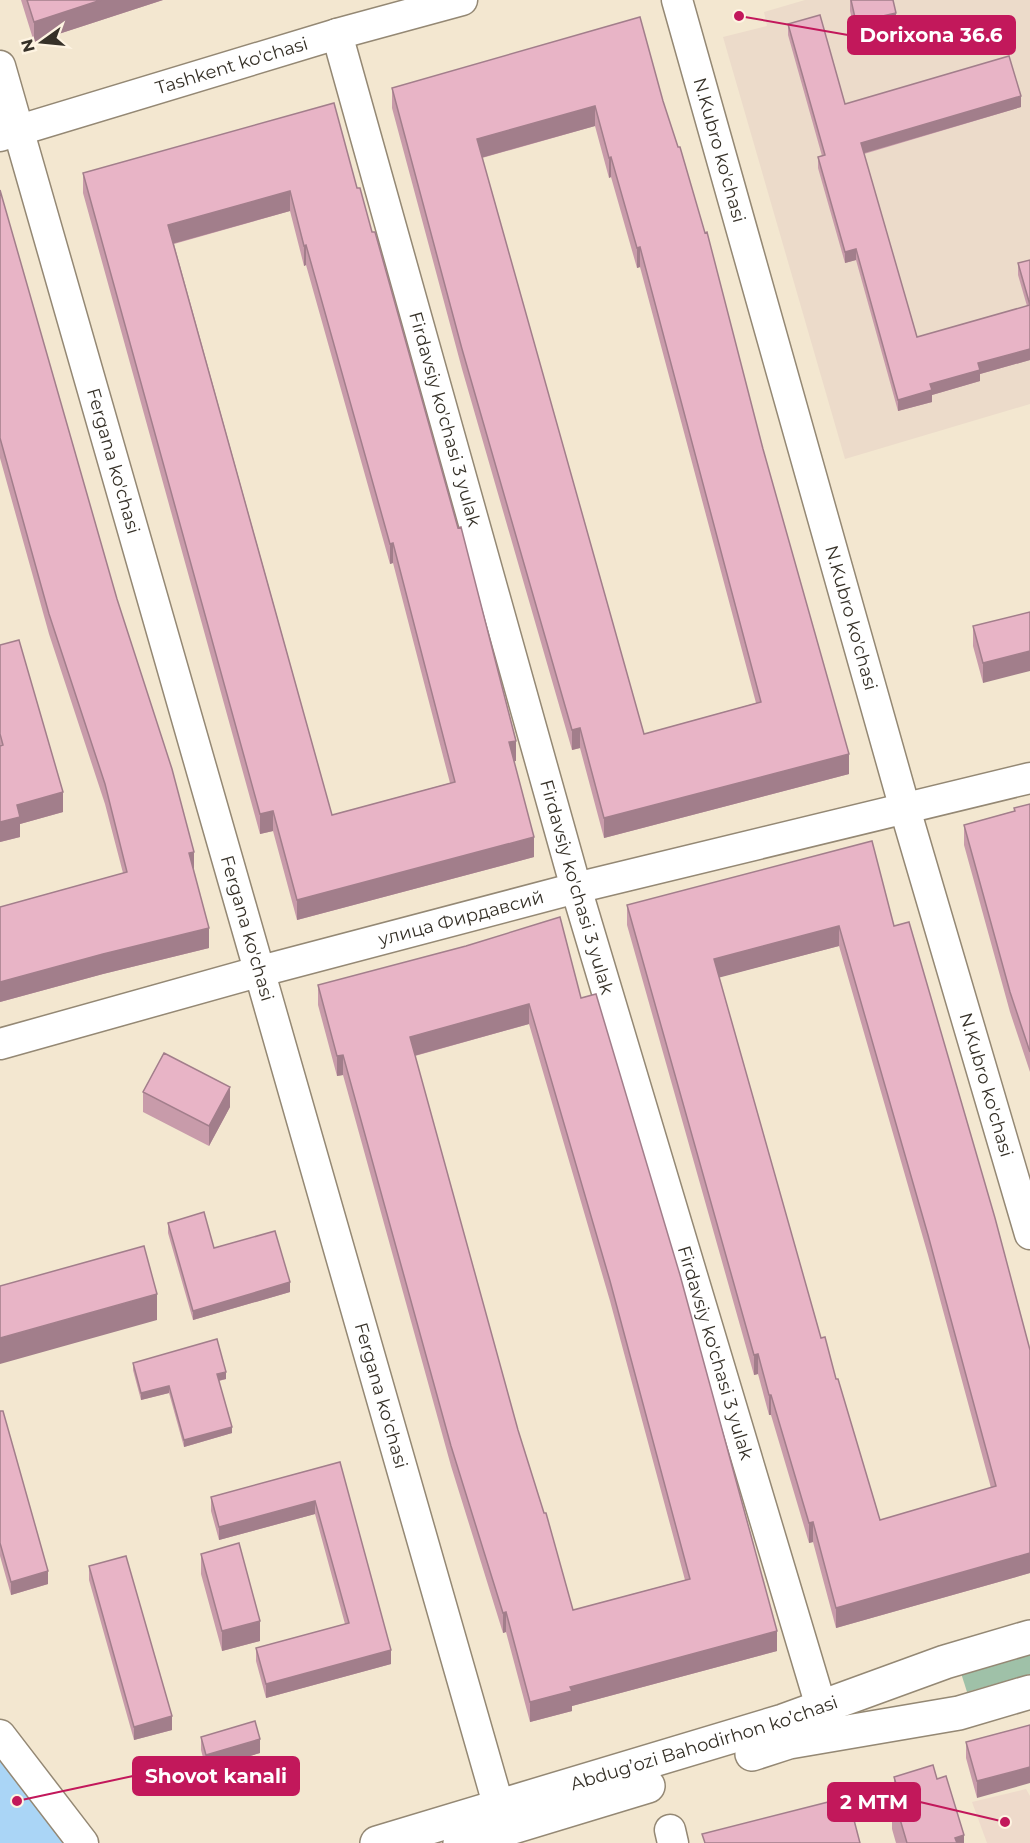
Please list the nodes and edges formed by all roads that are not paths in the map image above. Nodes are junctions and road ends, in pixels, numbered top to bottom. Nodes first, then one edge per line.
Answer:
1 (462, 0) edge
2 (677, 0) edge
3 (337, 34) junction
4 (0, 66) edge
5 (10, 133) edge
6 (1030, 778) edge
7 (905, 809) junction
8 (576, 888) junction
9 (261, 971) junction
10 (0, 1044) edge
11 (1030, 1234) edge
12 (1030, 1637) edge
13 (1030, 1692) edge
14 (826, 1721) junction
15 (0, 1735) edge
16 (495, 1790) dead end
17 (83, 1843) edge
18 (377, 1843) edge
19 (460, 1843) edge

1 - 3 street, Tashkent ko'chasi
2 - 7 street, N.Kubro ko'chasi
3 - 5 street, Tashkent ko'chasi
3 - 8 street, Firdavsiy ko'chasi 3 yulak
4 - 5 street, Fergana ko'chasi
5 - 9 street, Fergana ko'chasi
6 - 7 street, улица Фирдавсий
7 - 8 street, улица Фирдавсий
7 - 11 street, N.Kubro ko'chasi
8 - 9 street, улица Фирдавсий
8 - 14 street, Firdavsiy ko'chasi 3 yulak
9 - 10 street, улица Фирдавсий
9 - 16 street, Fergana ko'chasi
12 - 14 main road, Abdug’ozi Bahodirhon ko’chasi
13 - 14 main road, Abdug’ozi Bahodirhon ko’chasi
14 - 18 main road, Abdug’ozi Bahodirhon ko’chasi
14 - 19 main road, Abdug’ozi Bahodirhon ko’chasi
15 - 17 street

